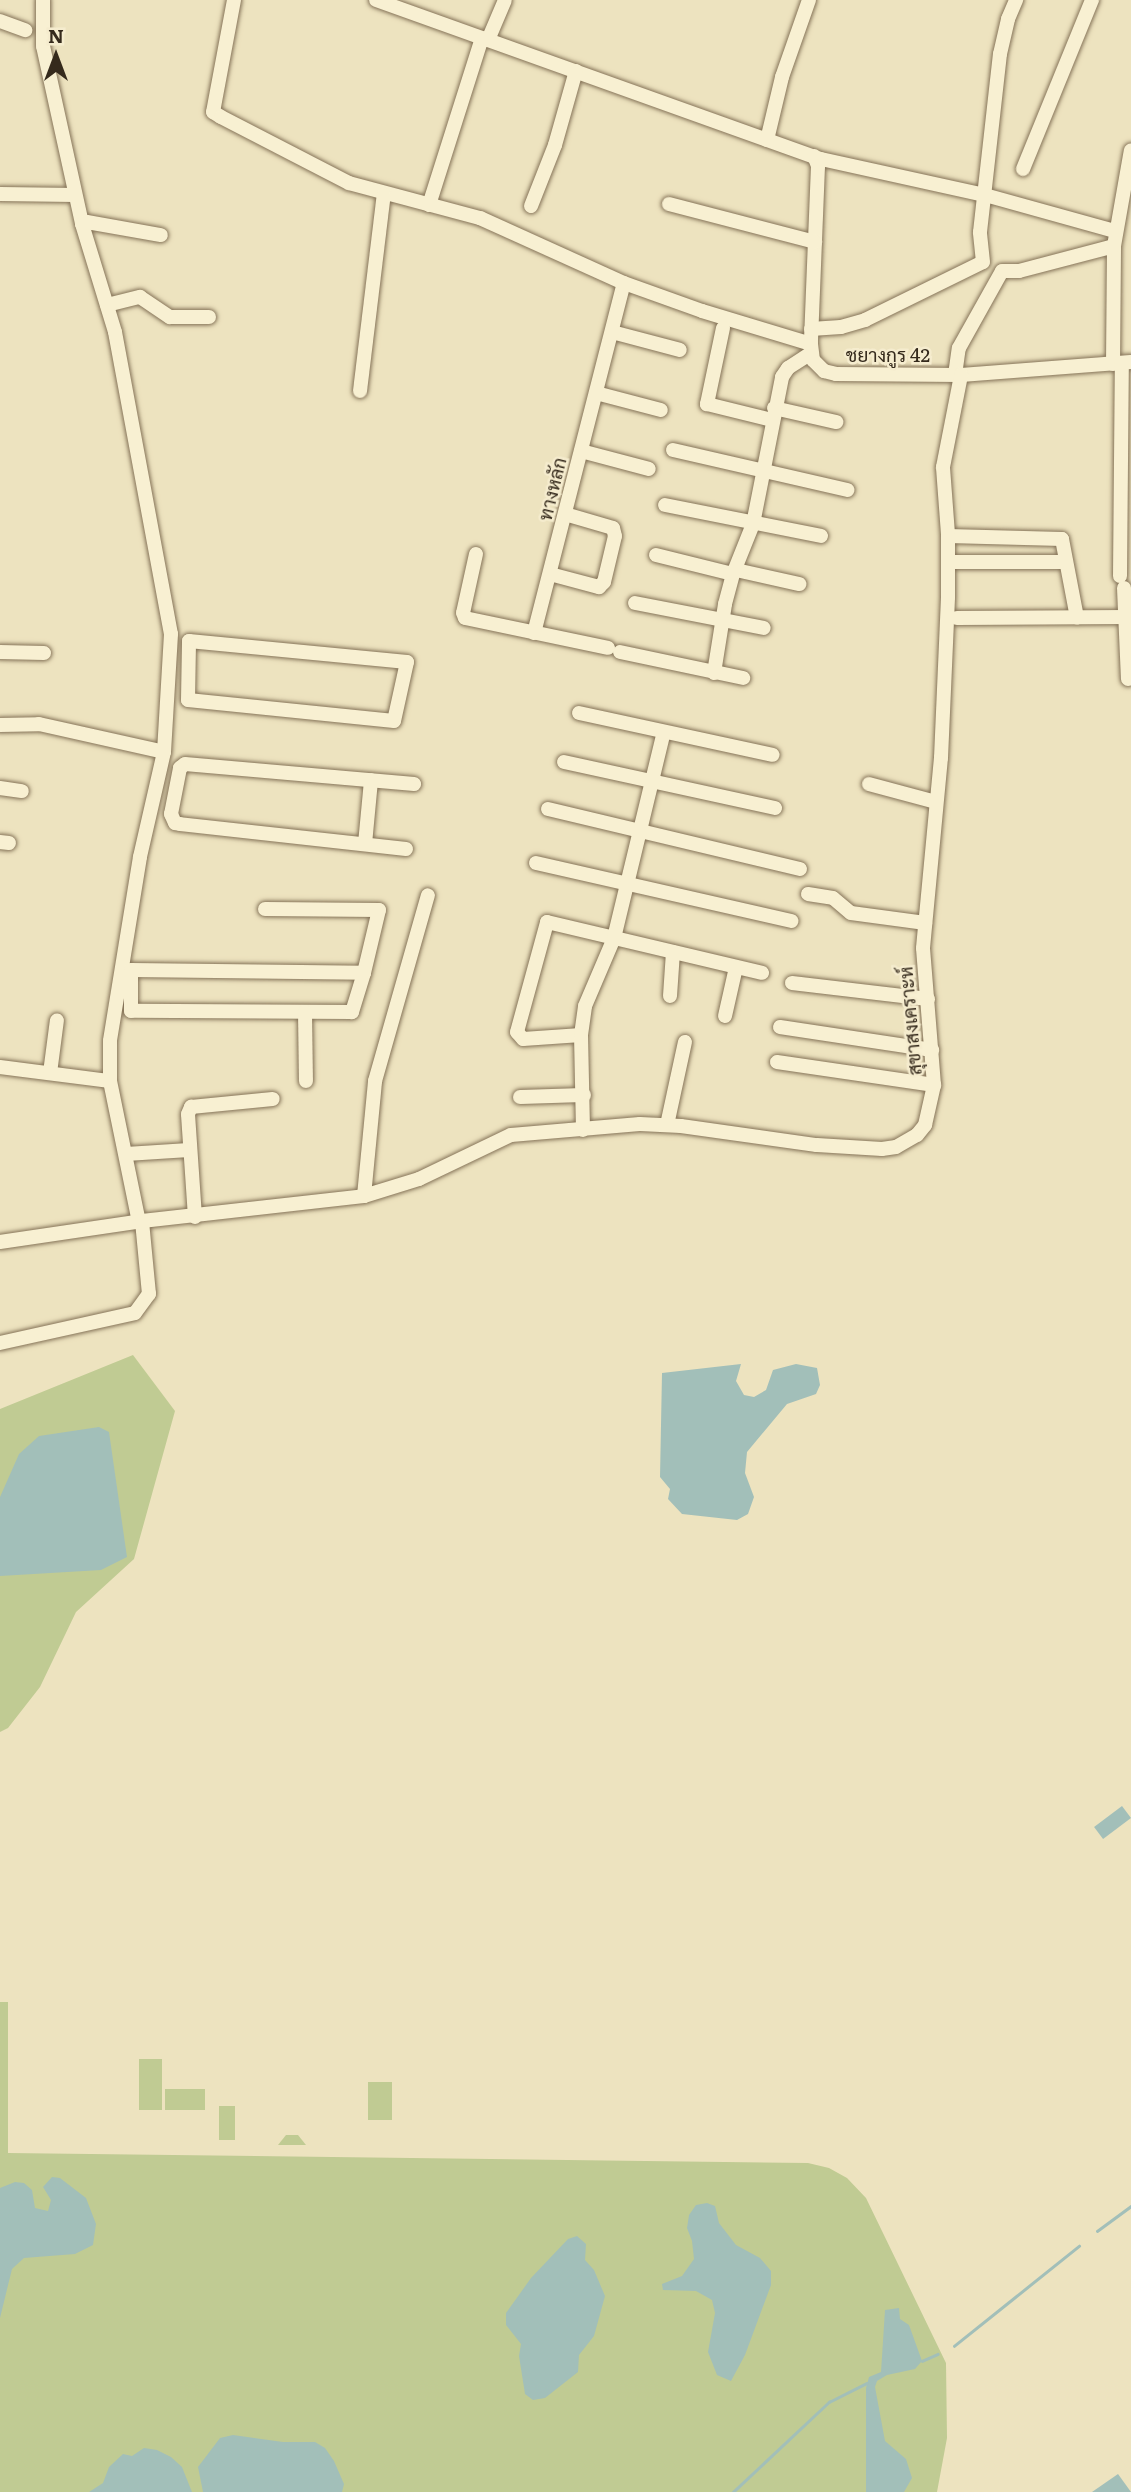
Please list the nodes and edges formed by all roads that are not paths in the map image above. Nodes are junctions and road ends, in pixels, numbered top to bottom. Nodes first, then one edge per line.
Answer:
1 (43, 0) edge
2 (234, 0) edge
3 (376, 0) edge
4 (505, 0) edge
5 (808, 0) edge
6 (1016, 0) edge
7 (1093, 0) edge
8 (0, 21) edge
9 (25, 30) dead end
10 (485, 39) junction
11 (576, 71) junction
12 (767, 140) junction
13 (1131, 150) edge
14 (814, 156) junction
15 (1023, 169) dead end
16 (0, 194) edge
17 (384, 194) junction
18 (75, 195) junction
19 (985, 195) junction
20 (669, 204) dead end
21 (429, 205) junction
22 (531, 206) dead end
23 (82, 224) junction
24 (161, 235) dead end
25 (1114, 239) junction
26 (815, 242) junction
27 (624, 283) junction
28 (107, 305) junction
29 (209, 317) dead end
30 (723, 328) dead end
31 (612, 332) junction
32 (811, 342) junction
33 (680, 350) dead end
34 (1122, 363) edge
35 (958, 375) junction
36 (360, 391) dead end
37 (596, 393) junction
38 (661, 410) dead end
39 (773, 414) junction
40 (836, 422) dead end
41 (673, 450) dead end
42 (581, 451) junction
43 (649, 469) dead end
44 (765, 470) junction
45 (846, 491) dead end
46 (665, 505) dead end
47 (565, 514) junction
48 (753, 524) junction
49 (821, 536) dead end
50 (948, 536) junction
51 (979, 537) junction
52 (476, 554) dead end
53 (656, 555) dead end
54 (948, 562) junction
55 (978, 562) junction
56 (1066, 562) junction
57 (734, 572) junction
58 (550, 574) junction
59 (799, 584) dead end
60 (635, 603) dead end
61 (1126, 617) junction
62 (957, 618) dead end
63 (1077, 618) junction
64 (724, 622) junction
65 (764, 628) dead end
66 (534, 633) junction
67 (0, 652) edge
68 (44, 653) dead end
69 (171, 670) junction
70 (188, 671) junction
71 (714, 673) junction
72 (743, 678) dead end
73 (1128, 679) dead end
74 (579, 713) dead end
75 (0, 724) edge
76 (664, 732) junction
77 (164, 752) junction
78 (772, 755) dead end
79 (564, 762) dead end
80 (651, 779) junction
81 (371, 780) junction
82 (869, 783) dead end
83 (414, 784) dead end
84 (0, 788) edge
85 (22, 791) dead end
86 (155, 795) junction
87 (174, 798) junction
88 (936, 802) junction
89 (775, 808) dead end
90 (548, 809) dead end
91 (638, 831) junction
92 (365, 844) junction
93 (406, 849) dead end
94 (536, 863) dead end
95 (800, 869) dead end
96 (627, 885) junction
97 (808, 894) dead end
98 (428, 895) dead end
99 (265, 909) dead end
100 (792, 921) dead end
101 (925, 923) junction
102 (614, 938) junction
103 (673, 952) junction
104 (736, 967) junction
105 (762, 973) dead end
106 (364, 974) junction
107 (792, 983) dead end
108 (131, 993) junction
109 (116, 994) junction
110 (670, 996) dead end
111 (928, 999) junction
112 (305, 1012) junction
113 (725, 1016) dead end
114 (57, 1020) dead end
115 (780, 1027) dead end
116 (582, 1035) junction
117 (685, 1042) dead end
118 (932, 1050) junction
119 (777, 1062) dead end
120 (0, 1067) edge
121 (50, 1073) junction
122 (110, 1081) junction
123 (306, 1081) dead end
124 (934, 1085) junction
125 (584, 1095) junction
126 (520, 1097) dead end
127 (272, 1099) dead end
128 (667, 1125) junction
129 (583, 1130) junction
130 (189, 1150) junction
131 (126, 1154) junction
132 (364, 1196) junction
133 (195, 1217) junction
134 (140, 1221) junction
135 (0, 1242) edge
136 (0, 1343) edge

1 - 18 street
2 - 17 street
3 - 10 street
4 - 10 street
5 - 12 street
6 - 19 street
7 - 15 street
8 - 9 street
10 - 11 street
10 - 21 street
11 - 12 street
11 - 22 street
12 - 14 street
13 - 25 street
14 - 19 street
14 - 26 street
16 - 18 street
17 - 21 street
17 - 36 street
18 - 23 street
19 - 25 street
19 - 32 street
20 - 26 street
21 - 27 street
23 - 24 street
23 - 28 street
25 - 34 street
25 - 35 street, สุขาสงเคราะห์
26 - 32 street
27 - 31 street, ทางหลัก
27 - 32 street
28 - 29 street
28 - 69 street
30 - 39 street
31 - 33 street
31 - 37 street, ทางหลัก
32 - 35 street, ชยางกูร 42
32 - 39 street
34 - 35 street, ชยางกูร 42
34 - 61 street
35 - 50 street, สุขาสงเคราะห์
37 - 38 street
37 - 42 street, ทางหลัก
39 - 40 street
39 - 44 street
41 - 44 street
42 - 43 street
42 - 47 street, ทางหลัก
44 - 45 street
44 - 48 street
46 - 48 street
47 - 58 street, ทางหลัก
47 - 58 street
48 - 49 street
48 - 57 street
50 - 51 street
50 - 54 street, สุขาสงเคราะห์
51 - 55 street
51 - 56 street
52 - 66 street
53 - 57 street
54 - 55 street
54 - 88 street, สุขาสงเคราะห์
55 - 56 street
56 - 63 street
57 - 59 street
57 - 64 street
58 - 66 street, ทางหลัก
60 - 64 street
61 - 63 street
61 - 73 street
62 - 63 street
64 - 65 street
64 - 71 street
66 - 71 street
67 - 68 street
69 - 70 street
69 - 77 street
70 - 70 street
71 - 72 street
74 - 76 street
75 - 77 street
76 - 78 street
76 - 80 street
77 - 86 street
79 - 80 street
80 - 89 street
80 - 91 street
81 - 83 street
81 - 87 street
81 - 92 street
82 - 88 street
84 - 85 street
86 - 87 street
86 - 109 street
87 - 92 street
88 - 101 street, สุขาสงเคราะห์
90 - 91 street
91 - 95 street
91 - 96 street
92 - 93 street
94 - 96 street
96 - 100 street
96 - 102 street
97 - 101 street
98 - 132 street
99 - 106 street
101 - 111 street, สุขาสงเคราะห์
102 - 103 street
102 - 116 street
102 - 116 street
103 - 104 street
103 - 110 street
104 - 105 street
104 - 113 street
106 - 108 street
106 - 112 street
107 - 111 street
108 - 109 street
108 - 112 street
109 - 122 street
111 - 118 street, สุขาสงเคราะห์
112 - 123 street
114 - 121 street
115 - 118 street
116 - 125 street
117 - 128 street
118 - 124 street, สุขาสงเคราะห์
119 - 124 street
120 - 121 street
121 - 122 street
122 - 131 street
124 - 128 street, สุขาสงเคราะห์
125 - 126 street
125 - 129 street
127 - 130 street
128 - 129 street, สุขาสงเคราะห์
129 - 132 street, สุขาสงเคราะห์
130 - 131 street
130 - 133 street
131 - 134 street
132 - 133 street, สุขาสงเคราะห์
133 - 134 street, สุขาสงเคราะห์
134 - 135 street, สุขาสงเคราะห์
134 - 136 street

